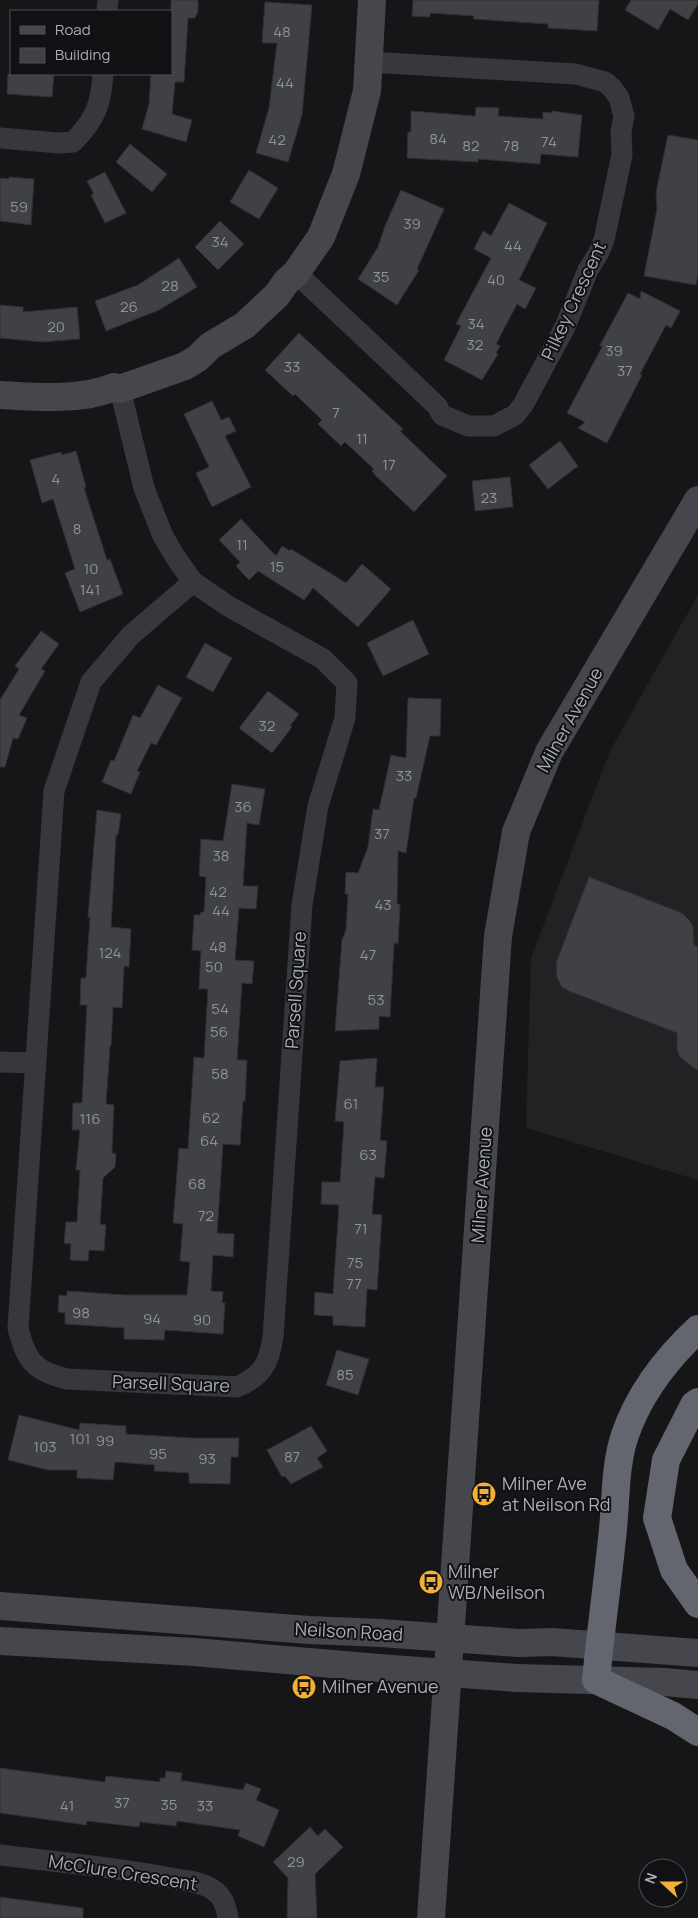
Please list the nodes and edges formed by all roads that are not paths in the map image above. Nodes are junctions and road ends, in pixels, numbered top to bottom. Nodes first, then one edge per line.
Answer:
1 (372, 0) edge
2 (369, 62) junction
3 (103, 75) edge
4 (0, 138) edge
5 (296, 273) junction
6 (120, 389) junction
7 (0, 395) edge
8 (698, 500) edge
9 (193, 582) junction
10 (0, 1062) edge
11 (35, 1063) junction
12 (698, 1329) edge
13 (698, 1402) edge
14 (698, 1604) edge
15 (0, 1606) edge
16 (0, 1641) edge
17 (599, 1645) junction
18 (698, 1653) edge
19 (596, 1680) junction
20 (698, 1685) edge
21 (698, 1732) edge
22 (0, 1855) edge
23 (228, 1918) edge
24 (431, 1918) edge

1 - 2 main road
2 - 5 main road
2 - 5 street, Pilkey Crescent
3 - 4 street
5 - 6 main road
6 - 7 main road
6 - 9 street, Parsell Square
8 - 24 main road, Milner Avenue
9 - 11 street, Parsell Square
9 - 11 street, Parsell Square
10 - 11 street
12 - 17 highway
13 - 14 highway
15 - 17 main road, Neilson Road, bridge
16 - 19 main road, Neilson Road, bridge
17 - 18 main road, Neilson Road
17 - 19 highway
19 - 20 main road, Neilson Road
19 - 21 highway
22 - 23 street, McClure Crescent

